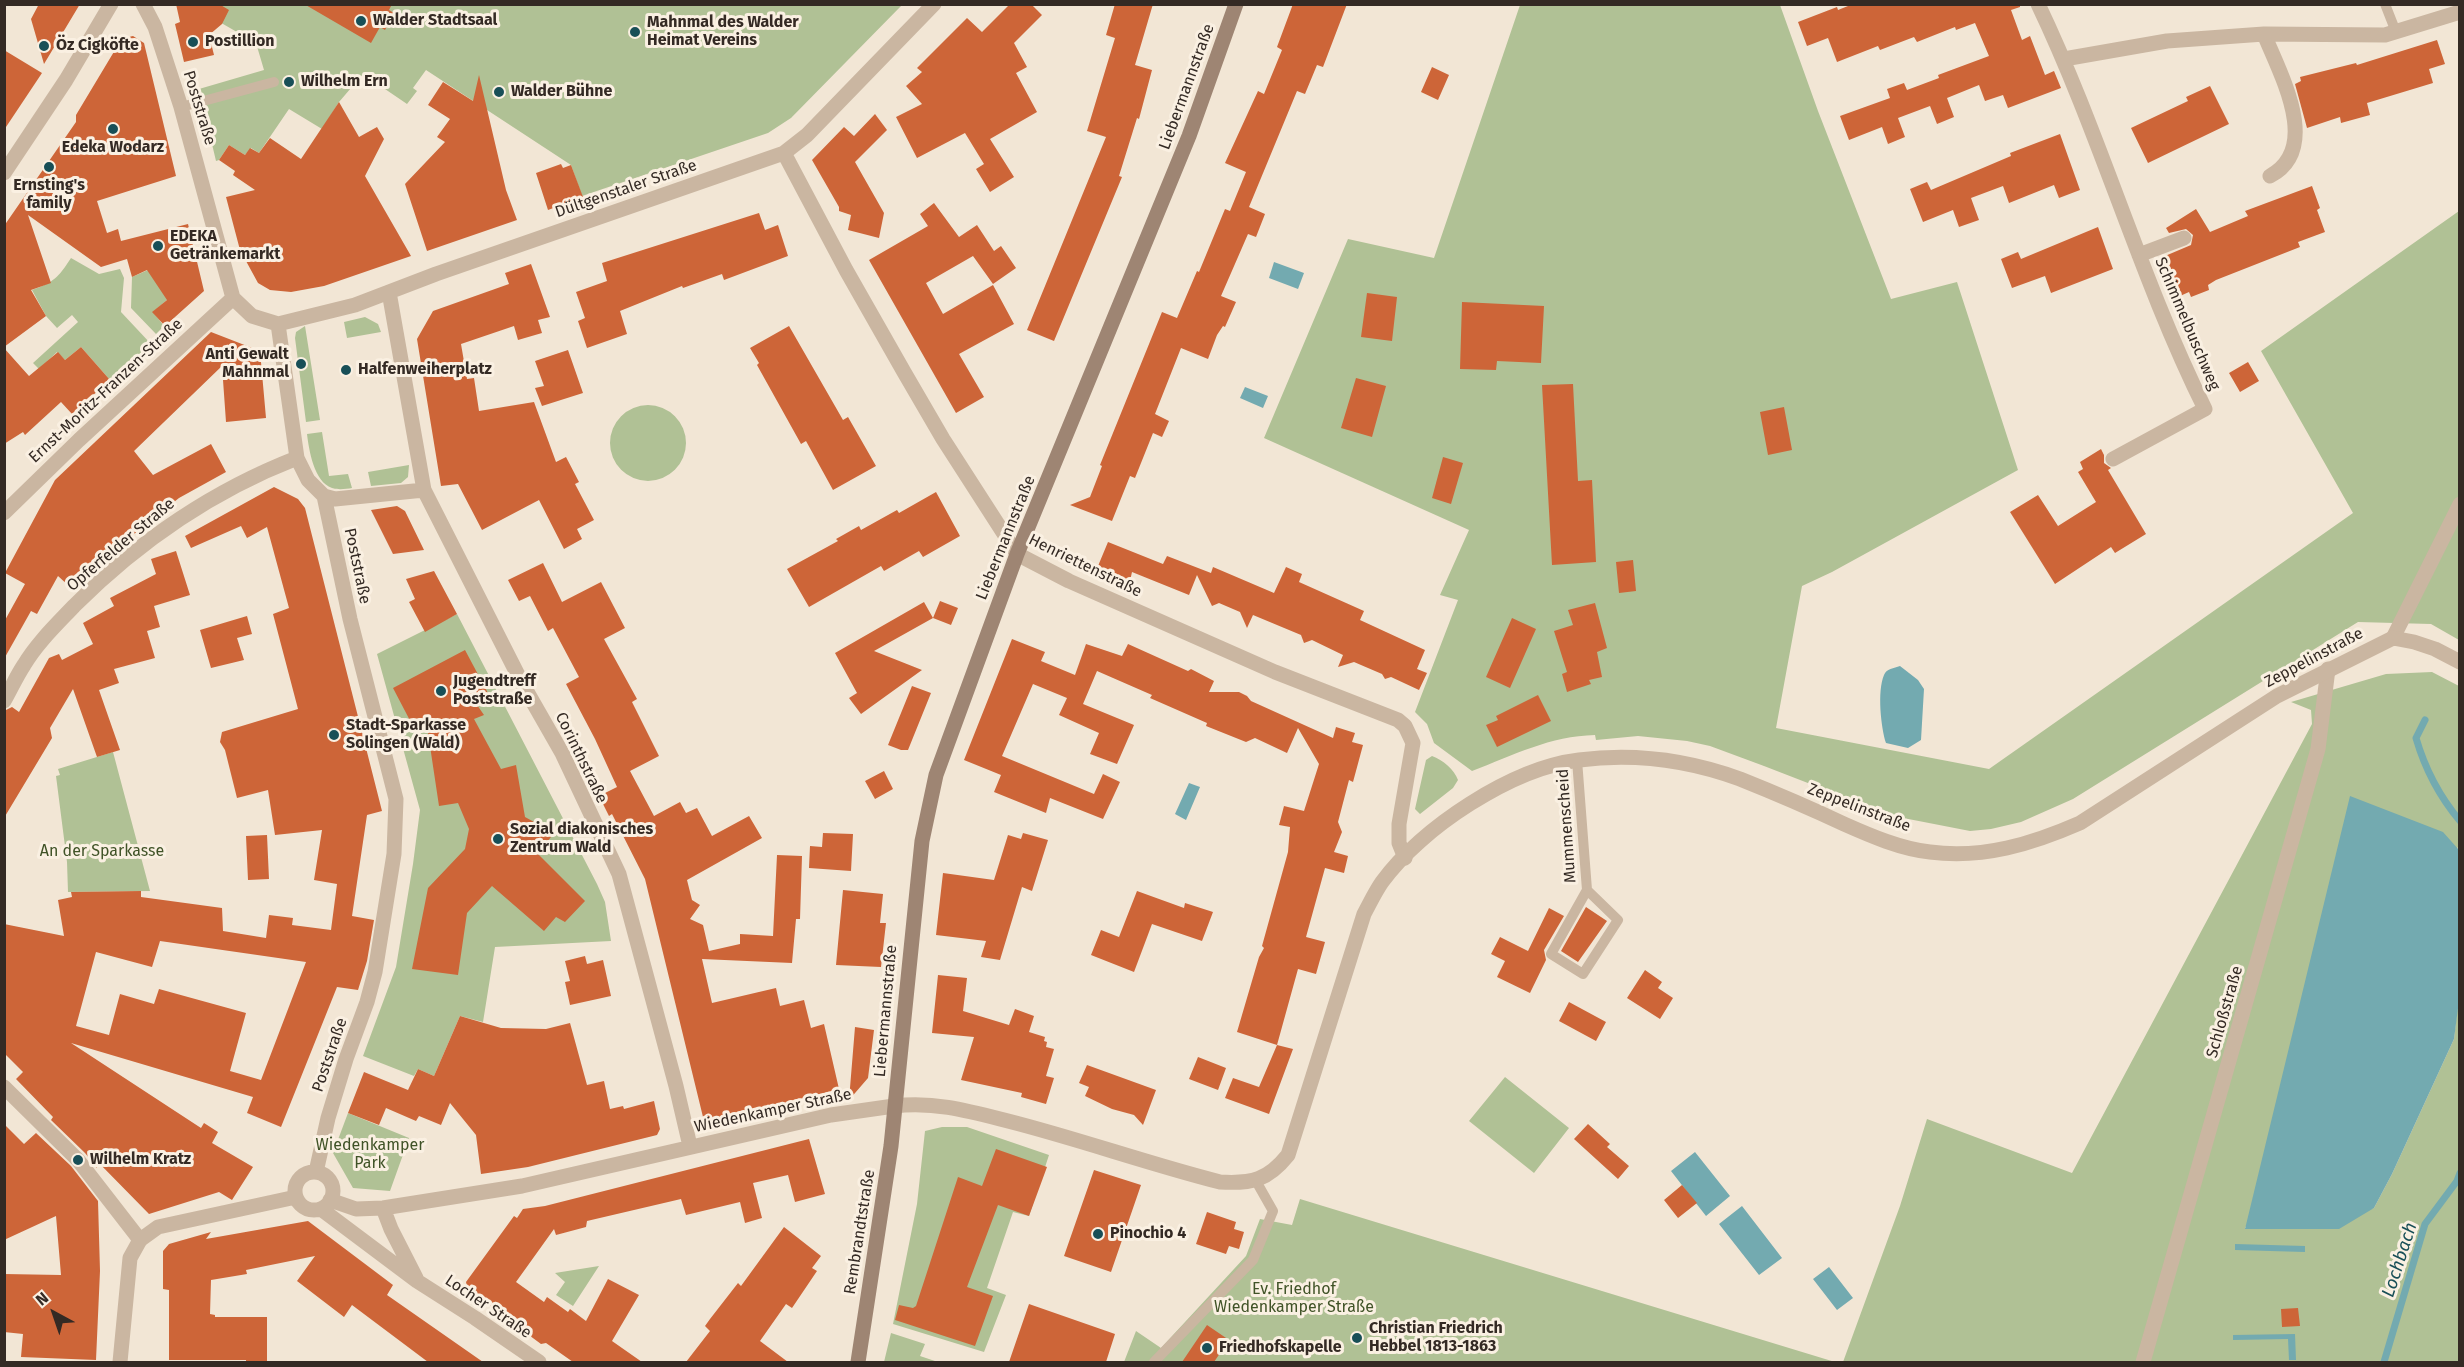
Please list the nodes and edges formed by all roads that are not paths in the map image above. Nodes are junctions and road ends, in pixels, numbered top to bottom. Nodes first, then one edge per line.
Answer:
1 (111, 4) edge
2 (143, 4) edge
3 (934, 4) edge
4 (1236, 4) edge
5 (2038, 4) edge
6 (2385, 4) edge
7 (2460, 12) edge
8 (2396, 32) junction
9 (2264, 34) junction
10 (2064, 59) junction
11 (274, 82) dead end
12 (181, 107) junction
13 (784, 153) junction
14 (4, 173) edge
15 (2270, 176) dead end
16 (2184, 238) dead end
17 (2139, 255) junction
18 (389, 292) junction
19 (233, 298) junction
20 (278, 324) junction
21 (297, 458) junction
22 (2113, 459) dead end
23 (424, 490) junction
24 (324, 496) junction
25 (2460, 504) edge
26 (4, 513) edge
27 (1017, 554) junction
28 (2392, 638) junction
29 (2460, 662) edge
30 (2328, 669) junction
31 (4, 702) edge
32 (1577, 760) junction
33 (1405, 858) junction
34 (1587, 890) junction
35 (4, 1087) edge
36 (894, 1107) junction
37 (690, 1146) junction
38 (316, 1172) junction
39 (1256, 1181) junction
40 (296, 1197) junction
41 (326, 1204) junction
42 (383, 1208) junction
43 (140, 1240) junction
44 (417, 1281) junction
45 (120, 1362) edge
46 (539, 1362) edge
47 (858, 1362) edge
48 (1154, 1362) edge
49 (2143, 1362) edge

1 - 14 street
2 - 12 street, Poststraße
3 - 13 street, Dültgenstaler Straße
4 - 27 main road, Liebermannstraße
5 - 10 street, Schimmelbuschweg
6 - 8 lane
7 - 8 street
8 - 9 street
9 - 10 street
9 - 15 street
10 - 17 street, Schimmelbuschweg
11 - 12 lane
12 - 19 street, Poststraße
13 - 18 street, Dültgenstaler Straße
13 - 27 street, Henriettenstraße
16 - 17 street, Schimmelbuschweg
17 - 22 street, Schimmelbuschweg
18 - 20 street, Dültgenstaler Straße
18 - 23 street, Corinthstraße
19 - 20 street
19 - 26 street, Ernst-Moritz-Franzen-Straße
20 - 21 street, Poststraße
21 - 24 street, Poststraße
21 - 31 street, Opferfelder Straße
23 - 24 street
23 - 37 street, Corinthstraße
24 - 38 street, Poststraße
25 - 28 street
27 - 33 street, Henriettenstraße
27 - 36 main road, Liebermannstraße
28 - 29 street
28 - 30 street, Zeppelinstraße
30 - 32 street, Zeppelinstraße
30 - 49 street, Schloßstraße
32 - 33 street, Zeppelinstraße
32 - 34 lane, Mummenscheid
33 - 39 street, Zeppelinstraße
34 - 34 lane, Mummenscheid
35 - 43 street
36 - 37 street, Wiedenkamper Straße
36 - 39 street, Wiedenkamper Straße
36 - 47 main road, Rembrandtstraße
37 - 42 street, Wiedenkamper Straße
38 - 40 street
38 - 41 street
39 - 48 lane
40 - 41 street, Wiedenkamper Straße
40 - 43 street
41 - 42 street, Wiedenkamper Straße
41 - 44 street, Locher Straße
42 - 44 street
43 - 45 street
44 - 46 street, Locher Straße

